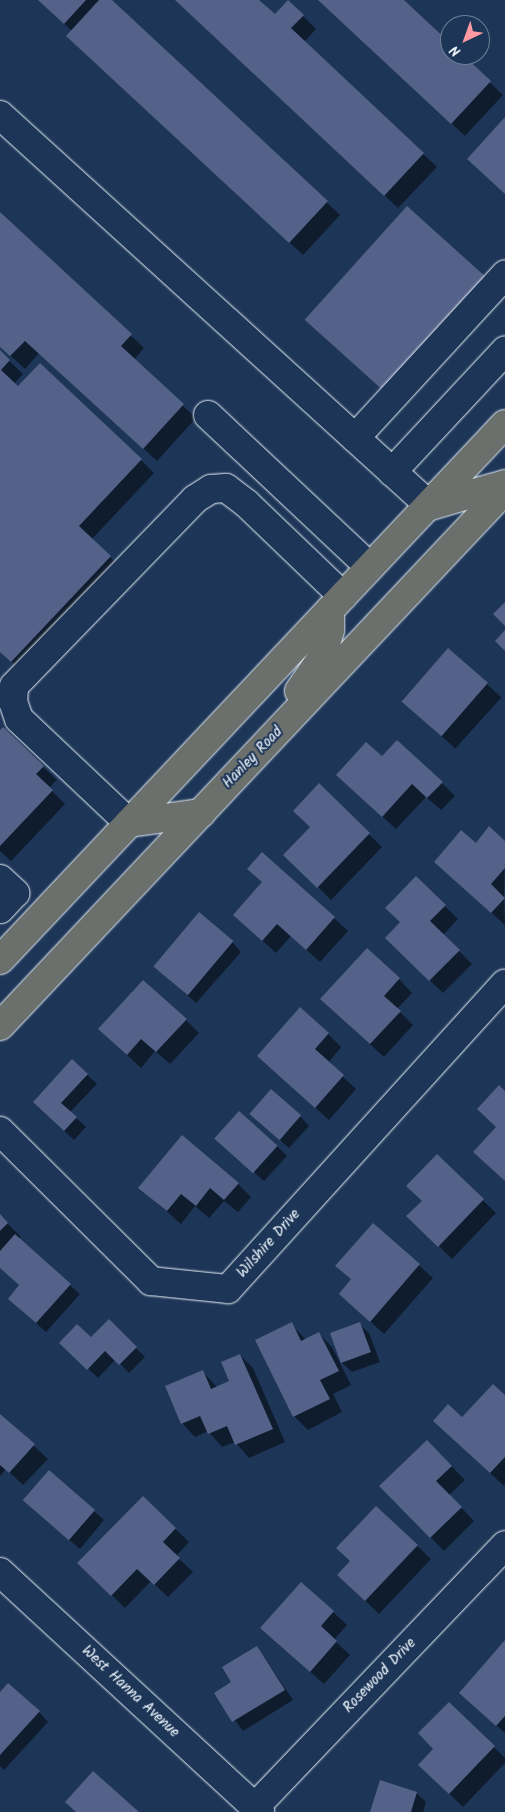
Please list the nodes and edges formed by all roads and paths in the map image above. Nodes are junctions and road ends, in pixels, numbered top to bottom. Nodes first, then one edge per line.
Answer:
1 (0, 115) edge
2 (505, 275) edge
3 (505, 351) edge
4 (208, 415) dead end
5 (505, 424) edge
6 (354, 438) junction
7 (392, 472) junction
8 (505, 484) edge
9 (505, 490) edge
10 (430, 506) junction
11 (370, 567) junction
12 (336, 603) junction
13 (260, 751) junction
14 (201, 813) junction
15 (130, 823) junction
16 (0, 879) edge
17 (0, 909) edge
18 (0, 960) edge
19 (505, 984) edge
20 (0, 1026) edge
21 (0, 1131) edge
22 (505, 1545) edge
23 (0, 1572) edge
24 (257, 1810) edge

1 - 6 street
2 - 6 street
3 - 7 street
4 - 11 street
5 - 10 main road
6 - 7 street
7 - 10 street
8 - 10 main road
9 - 13 main road, Hanley Road
10 - 11 main road
11 - 12 main road
12 - 13 main road
12 - 15 main road
12 - 15 street
13 - 14 main road, Hanley Road
14 - 15 main road
14 - 20 main road, Hanley Road
15 - 18 main road
16 - 17 street
19 - 21 street, Wilshire Drive
22 - 24 street, Rosewood Drive
23 - 24 street, West Hanna Avenue

